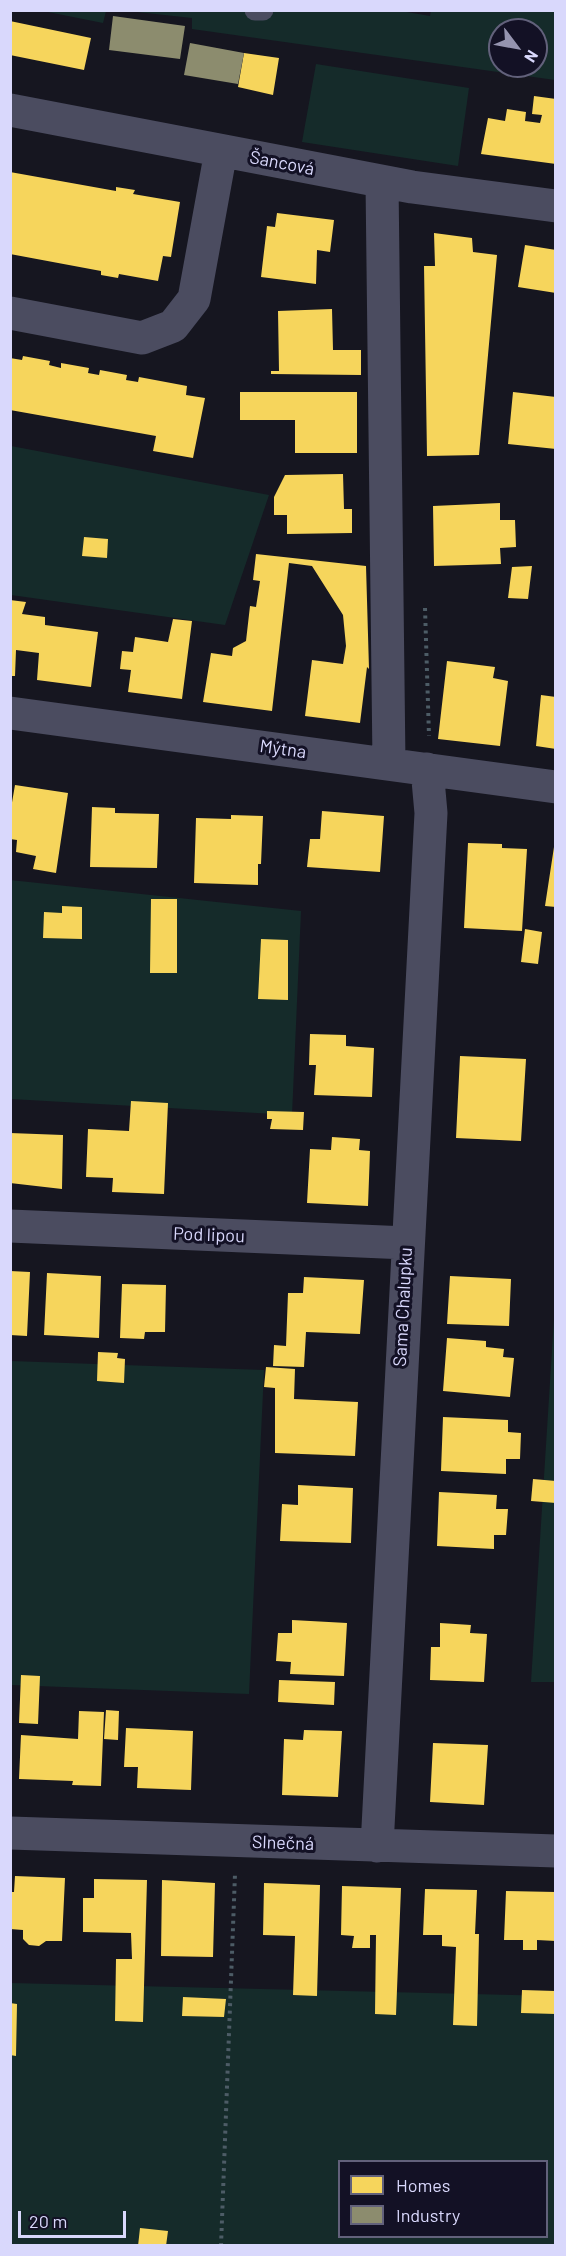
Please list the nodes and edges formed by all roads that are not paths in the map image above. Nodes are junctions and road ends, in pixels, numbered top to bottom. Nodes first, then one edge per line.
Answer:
1 (255, 10) edge
2 (263, 10) edge
3 (10, 110) edge
4 (221, 151) junction
5 (382, 182) junction
6 (555, 206) edge
7 (10, 313) edge
8 (10, 713) edge
9 (389, 764) junction
10 (427, 769) junction
11 (555, 787) edge
12 (10, 1226) edge
13 (406, 1243) junction
14 (10, 1833) edge
15 (377, 1846) junction
16 (555, 1851) edge

1 - 2 lane
3 - 4 street, Šancová
4 - 5 street, Šancová
4 - 7 street
5 - 6 street, Šancová
5 - 9 street
8 - 9 street, Mýtna
9 - 10 street, Mýtna
10 - 11 street, Mýtna
10 - 13 street, Sama Chalupku
12 - 13 street, Pod lipou
13 - 15 street, Sama Chalupku
14 - 15 street, Slnečná
15 - 16 street, Slnečná

